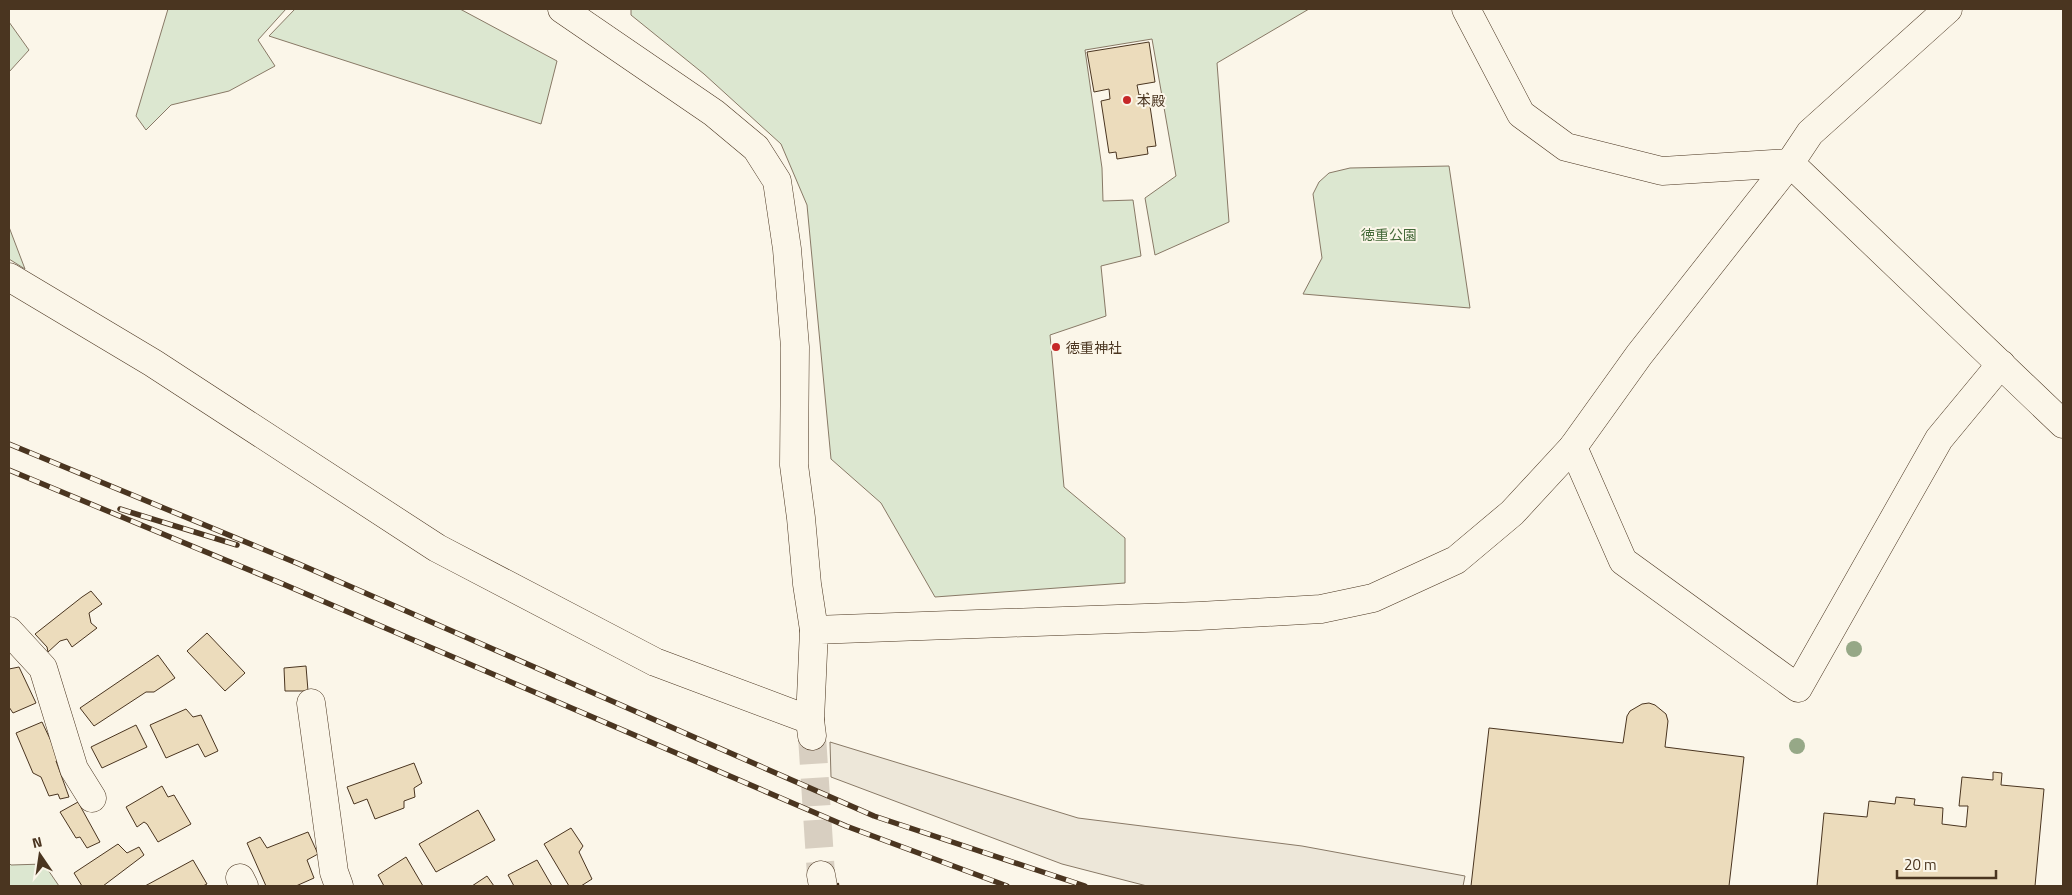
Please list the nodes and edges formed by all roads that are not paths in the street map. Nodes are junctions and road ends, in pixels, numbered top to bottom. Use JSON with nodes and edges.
{"nodes":[{"id":1,"x":562,"y":9,"type":"edge"},
{"id":2,"x":1466,"y":9,"type":"edge"},
{"id":3,"x":1948,"y":9,"type":"edge"},
{"id":4,"x":1790,"y":163,"type":"junction"},
{"id":5,"x":9,"y":277,"type":"edge"},
{"id":6,"x":2001,"y":364,"type":"junction"},
{"id":7,"x":2063,"y":424,"type":"edge"},
{"id":8,"x":1573,"y":447,"type":"junction"},
{"id":9,"x":814,"y":630,"type":"junction"},
{"id":10,"x":9,"y":631,"type":"edge"},
{"id":11,"x":311,"y":703,"type":"dead end"},
{"id":12,"x":92,"y":798,"type":"dead end"},
{"id":13,"x":339,"y":886,"type":"edge"}],
"edges":[{"from":1,"to":9,"type":"street"},
{"from":2,"to":4,"type":"street"},
{"from":3,"to":4,"type":"street"},
{"from":4,"to":6,"type":"street"},
{"from":4,"to":8,"type":"street"},
{"from":5,"to":9,"type":"street"},
{"from":6,"to":7,"type":"street"},
{"from":6,"to":8,"type":"street"},
{"from":8,"to":9,"type":"street"},
{"from":10,"to":12,"type":"street"},
{"from":11,"to":13,"type":"street"}]}
